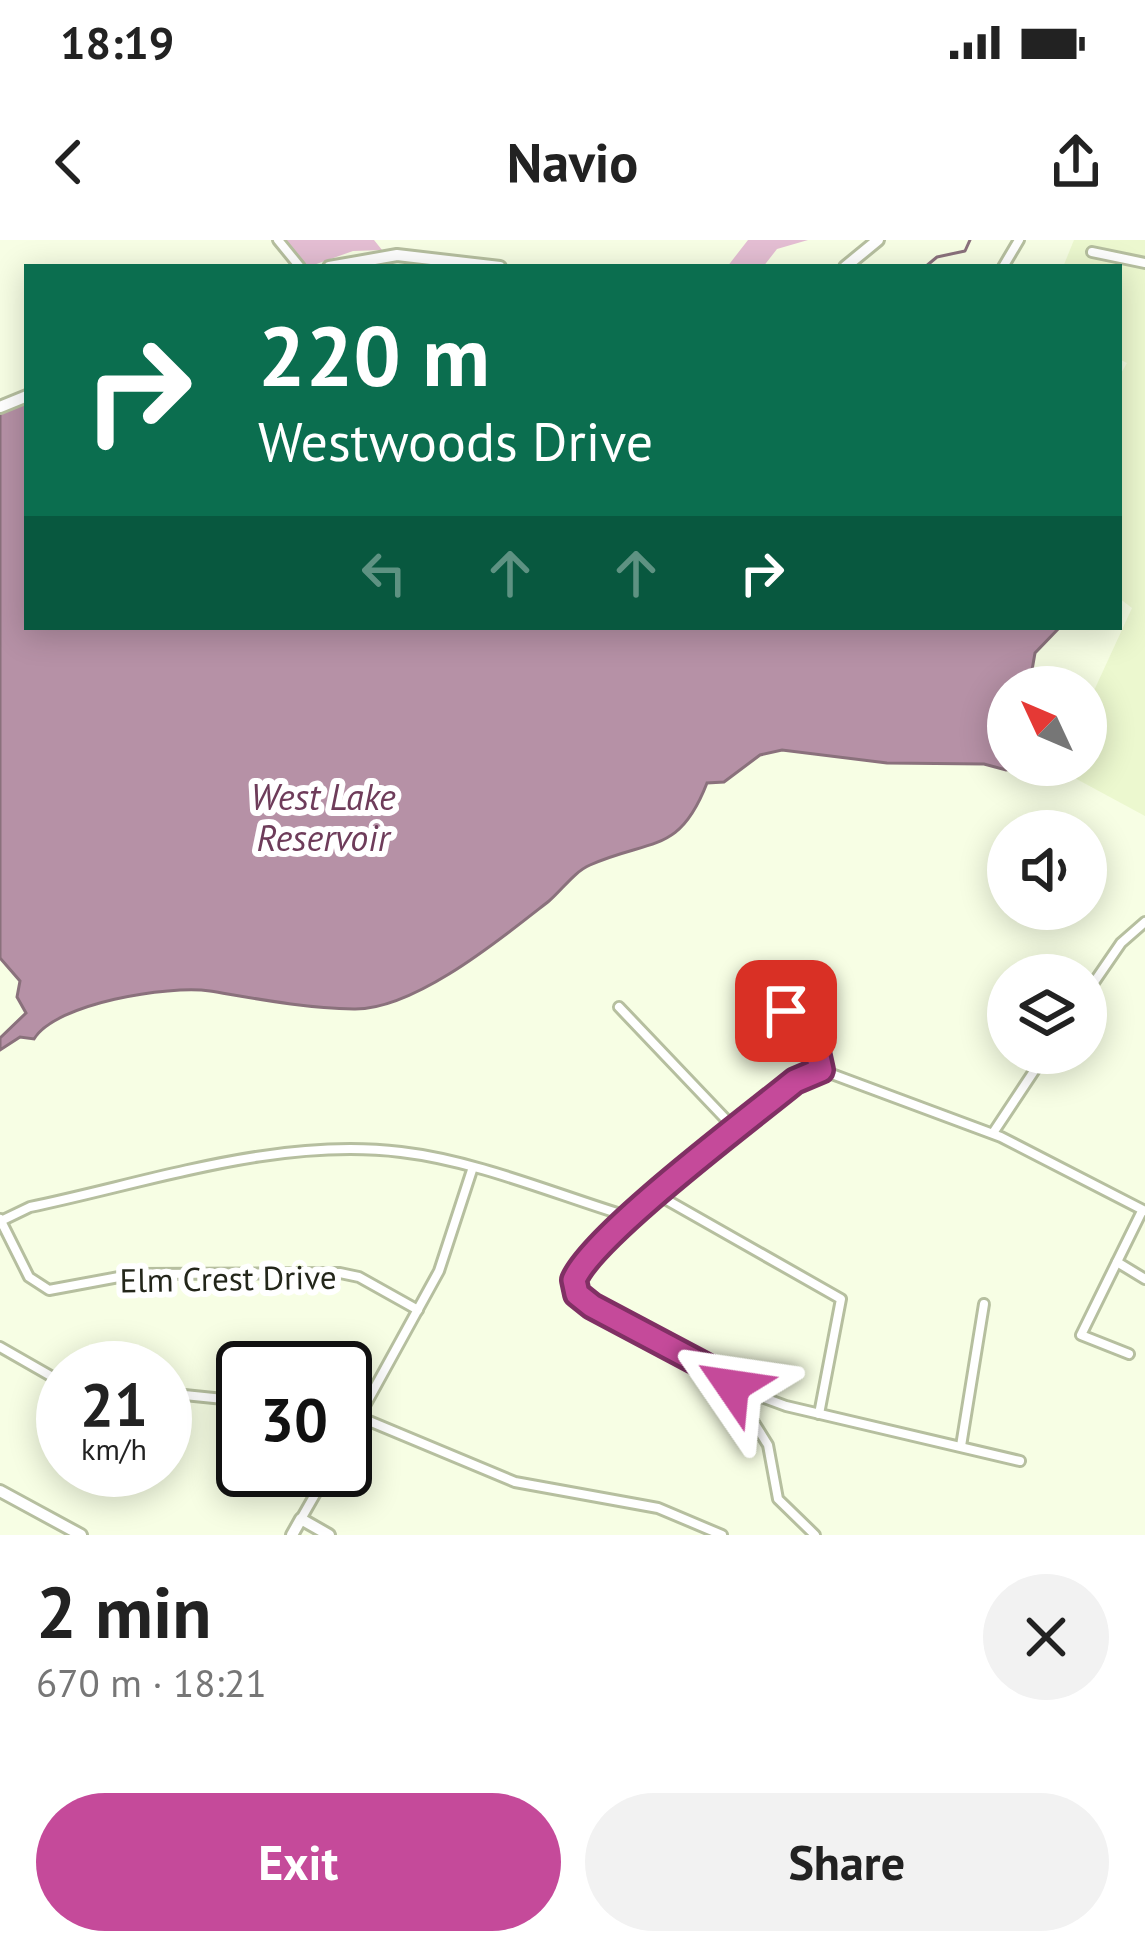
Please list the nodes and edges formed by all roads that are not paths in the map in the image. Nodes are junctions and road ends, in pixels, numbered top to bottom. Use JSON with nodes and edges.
{"nodes":[{"id":1,"x":278,"y":240,"type":"edge"},
{"id":2,"x":878,"y":240,"type":"edge"},
{"id":3,"x":1092,"y":252,"type":"dead end"},
{"id":4,"x":1145,"y":263,"type":"edge"},
{"id":5,"x":298,"y":264,"type":"edge"},
{"id":6,"x":346,"y":264,"type":"edge"},
{"id":7,"x":474,"y":264,"type":"edge"},
{"id":8,"x":849,"y":264,"type":"edge"},
{"id":9,"x":1145,"y":922,"type":"edge"},
{"id":10,"x":1107,"y":964,"type":"edge"},
{"id":11,"x":775,"y":999,"type":"dead end"},
{"id":12,"x":619,"y":1007,"type":"dead end"},
{"id":13,"x":821,"y":1070,"type":"junction"},
{"id":14,"x":1032,"y":1074,"type":"edge"},
{"id":15,"x":736,"y":1130,"type":"junction"},
{"id":16,"x":993,"y":1133,"type":"junction"},
{"id":17,"x":472,"y":1170,"type":"junction"},
{"id":18,"x":658,"y":1195,"type":"junction"},
{"id":19,"x":1143,"y":1211,"type":"edge"},
{"id":20,"x":632,"y":1217,"type":"junction"},
{"id":21,"x":1,"y":1220,"type":"edge"},
{"id":22,"x":1117,"y":1262,"type":"junction"},
{"id":23,"x":1145,"y":1280,"type":"edge"},
{"id":24,"x":983,"y":1304,"type":"dead end"},
{"id":25,"x":418,"y":1310,"type":"junction"},
{"id":26,"x":0,"y":1347,"type":"edge"},
{"id":27,"x":1129,"y":1354,"type":"dead end"},
{"id":28,"x":36,"y":1368,"type":"edge"},
{"id":29,"x":732,"y":1386,"type":"junction"},
{"id":30,"x":372,"y":1394,"type":"edge"},
{"id":31,"x":819,"y":1414,"type":"junction"},
{"id":32,"x":372,"y":1421,"type":"edge"},
{"id":33,"x":961,"y":1446,"type":"junction"},
{"id":34,"x":1020,"y":1461,"type":"dead end"},
{"id":35,"x":0,"y":1491,"type":"edge"},
{"id":36,"x":314,"y":1497,"type":"edge"},
{"id":37,"x":301,"y":1519,"type":"junction"},
{"id":38,"x":81,"y":1535,"type":"edge"},
{"id":39,"x":292,"y":1535,"type":"edge"},
{"id":40,"x":329,"y":1535,"type":"edge"},
{"id":41,"x":722,"y":1535,"type":"edge"},
{"id":42,"x":815,"y":1535,"type":"edge"}],
"edges":[{"from":1,"to":5,"type":"street"},
{"from":2,"to":8,"type":"main road"},
{"from":3,"to":4,"type":"street"},
{"from":6,"to":7,"type":"main road"},
{"from":9,"to":10,"type":"street"},
{"from":11,"to":13,"type":"street"},
{"from":12,"to":15,"type":"street"},
{"from":13,"to":15,"type":"street"},
{"from":13,"to":16,"type":"street"},
{"from":14,"to":16,"type":"street"},
{"from":15,"to":18,"type":"street"},
{"from":16,"to":19,"type":"street"},
{"from":17,"to":20,"type":"street"},
{"from":17,"to":21,"type":"street"},
{"from":17,"to":25,"type":"street"},
{"from":18,"to":20,"type":"street"},
{"from":18,"to":31,"type":"street"},
{"from":19,"to":22,"type":"street"},
{"from":20,"to":29,"type":"street"},
{"from":21,"to":25,"type":"street","name":"Elm Crest Drive"},
{"from":22,"to":23,"type":"street"},
{"from":22,"to":27,"type":"street"},
{"from":24,"to":33,"type":"street"},
{"from":25,"to":30,"type":"street"},
{"from":26,"to":28,"type":"street"},
{"from":29,"to":31,"type":"street"},
{"from":29,"to":42,"type":"street"},
{"from":31,"to":33,"type":"street"},
{"from":32,"to":41,"type":"street"},
{"from":33,"to":34,"type":"street"},
{"from":35,"to":38,"type":"main road"},
{"from":36,"to":37,"type":"street"},
{"from":37,"to":39,"type":"main road"},
{"from":37,"to":40,"type":"main road"}]}
